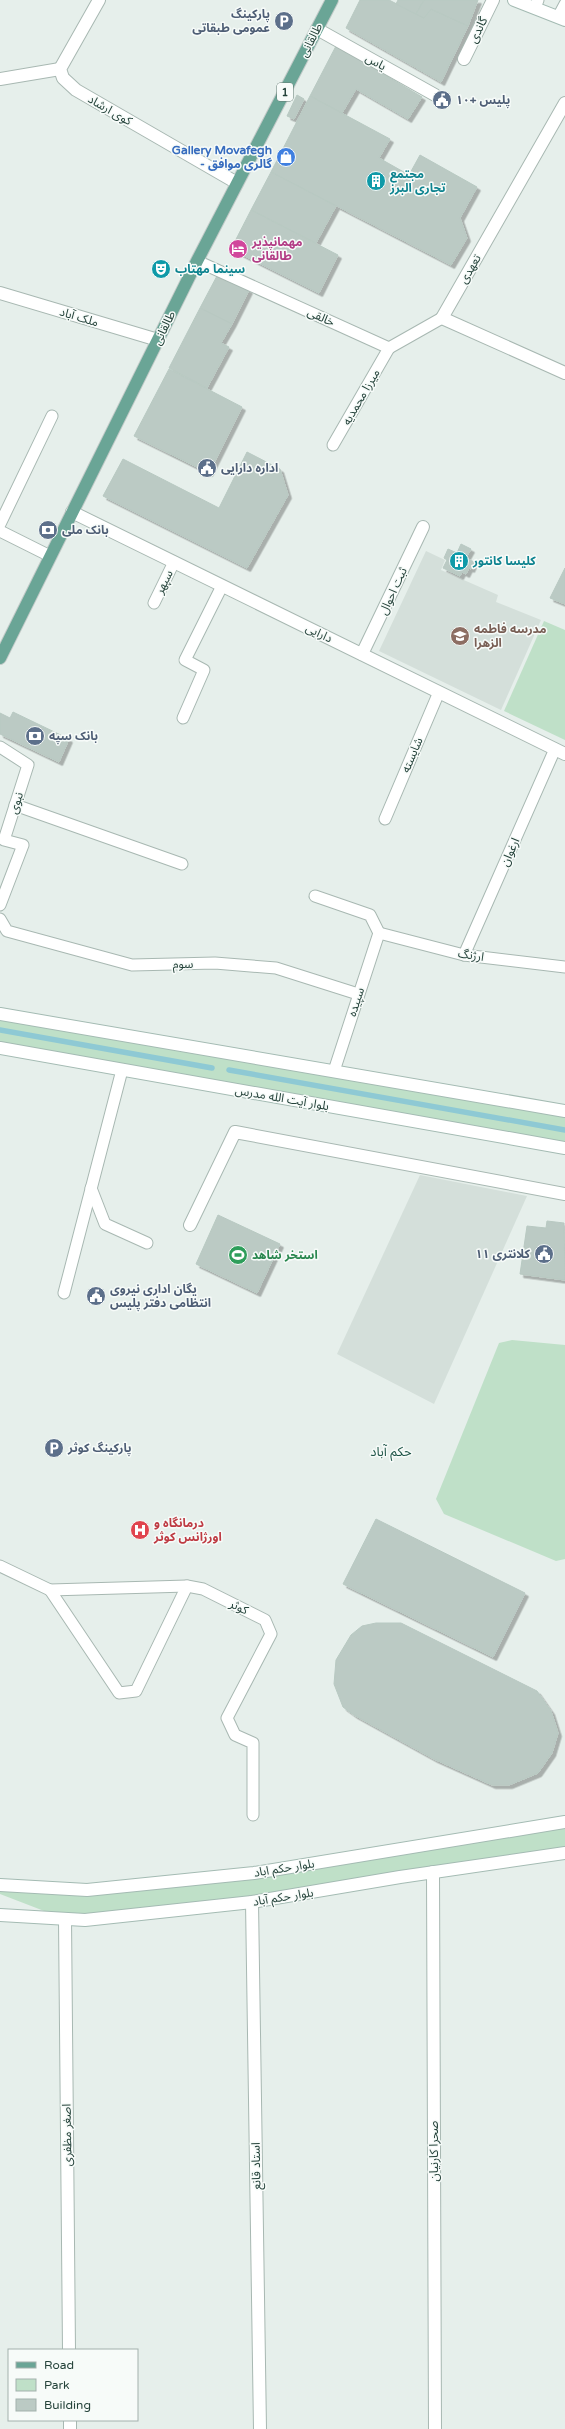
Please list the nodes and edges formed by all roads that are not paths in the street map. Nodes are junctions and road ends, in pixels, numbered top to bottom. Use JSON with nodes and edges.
{"nodes":[{"id":1,"x":100,"y":0,"type":"edge"},
{"id":2,"x":332,"y":0,"type":"edge"},
{"id":3,"x":493,"y":0,"type":"edge"},
{"id":4,"x":514,"y":0,"type":"edge"},
{"id":5,"x":536,"y":4,"type":"edge"},
{"id":6,"x":565,"y":4,"type":"edge"},
{"id":7,"x":562,"y":19,"type":"edge"},
{"id":8,"x":317,"y":29,"type":"junction"},
{"id":9,"x":464,"y":60,"type":"dead end"},
{"id":10,"x":60,"y":69,"type":"junction"},
{"id":11,"x":0,"y":79,"type":"edge"},
{"id":12,"x":435,"y":95,"type":"dead end"},
{"id":13,"x":565,"y":103,"type":"edge"},
{"id":14,"x":237,"y":183,"type":"junction"},
{"id":15,"x":197,"y":261,"type":"junction"},
{"id":16,"x":0,"y":293,"type":"edge"},
{"id":17,"x":442,"y":318,"type":"junction"},
{"id":18,"x":158,"y":340,"type":"junction"},
{"id":19,"x":389,"y":348,"type":"junction"},
{"id":20,"x":565,"y":373,"type":"edge"},
{"id":21,"x":52,"y":416,"type":"dead end"},
{"id":22,"x":333,"y":445,"type":"dead end"},
{"id":23,"x":72,"y":512,"type":"junction"},
{"id":24,"x":0,"y":524,"type":"edge"},
{"id":25,"x":423,"y":527,"type":"dead end"},
{"id":26,"x":0,"y":531,"type":"edge"},
{"id":27,"x":50,"y":556,"type":"junction"},
{"id":28,"x":174,"y":562,"type":"junction"},
{"id":29,"x":222,"y":586,"type":"junction"},
{"id":30,"x":154,"y":603,"type":"dead end"},
{"id":31,"x":1,"y":654,"type":"edge"},
{"id":32,"x":362,"y":654,"type":"junction"},
{"id":33,"x":439,"y":692,"type":"junction"},
{"id":34,"x":183,"y":718,"type":"dead end"},
{"id":35,"x":0,"y":747,"type":"edge"},
{"id":36,"x":560,"y":751,"type":"edge"},
{"id":37,"x":15,"y":804,"type":"junction"},
{"id":38,"x":385,"y":819,"type":"dead end"},
{"id":39,"x":182,"y":864,"type":"dead end"},
{"id":40,"x":315,"y":896,"type":"dead end"},
{"id":41,"x":0,"y":905,"type":"edge"},
{"id":42,"x":0,"y":919,"type":"edge"},
{"id":43,"x":378,"y":933,"type":"junction"},
{"id":44,"x":464,"y":955,"type":"junction"},
{"id":45,"x":565,"y":967,"type":"edge"},
{"id":46,"x":358,"y":994,"type":"junction"},
{"id":47,"x":0,"y":1014,"type":"edge"},
{"id":48,"x":0,"y":1048,"type":"edge"},
{"id":49,"x":122,"y":1070,"type":"junction"},
{"id":50,"x":334,"y":1071,"type":"junction"},
{"id":51,"x":565,"y":1111,"type":"edge"},
{"id":52,"x":565,"y":1148,"type":"edge"},
{"id":53,"x":91,"y":1188,"type":"junction"},
{"id":54,"x":565,"y":1194,"type":"edge"},
{"id":55,"x":190,"y":1225,"type":"dead end"},
{"id":56,"x":147,"y":1243,"type":"dead end"},
{"id":57,"x":64,"y":1293,"type":"dead end"},
{"id":58,"x":0,"y":1566,"type":"edge"},
{"id":59,"x":187,"y":1586,"type":"junction"},
{"id":60,"x":50,"y":1590,"type":"junction"},
{"id":61,"x":253,"y":1815,"type":"dead end"},
{"id":62,"x":565,"y":1822,"type":"edge"},
{"id":63,"x":565,"y":1853,"type":"edge"},
{"id":64,"x":433,"y":1872,"type":"junction"},
{"id":65,"x":0,"y":1885,"type":"edge"},
{"id":66,"x":252,"y":1902,"type":"junction"},
{"id":67,"x":0,"y":1915,"type":"edge"},
{"id":68,"x":65,"y":1919,"type":"junction"},
{"id":69,"x":69,"y":2349,"type":"edge"},
{"id":70,"x":260,"y":2429,"type":"edge"},
{"id":71,"x":435,"y":2429,"type":"edge"}],
"edges":[{"from":1,"to":10,"type":"street"},
{"from":2,"to":8,"type":"main road","name":"طالقانی","number":"1"},
{"from":3,"to":9,"type":"street","name":"گاندی"},
{"from":4,"to":5,"type":"street"},
{"from":5,"to":7,"type":"street"},
{"from":6,"to":7,"type":"lane"},
{"from":8,"to":12,"type":"street","name":"یاس"},
{"from":8,"to":14,"type":"main road","name":"طالقانی","number":"1"},
{"from":10,"to":11,"type":"street"},
{"from":10,"to":14,"type":"street","name":"کوی ارشاد"},
{"from":13,"to":17,"type":"street","name":"تعهدی"},
{"from":14,"to":15,"type":"main road","name":"طالقانی"},
{"from":15,"to":18,"type":"main road","name":"طالقانی"},
{"from":15,"to":19,"type":"lane","name":"خالقی"},
{"from":16,"to":18,"type":"street","name":"ملک آباد"},
{"from":17,"to":19,"type":"lane"},
{"from":17,"to":20,"type":"street"},
{"from":18,"to":23,"type":"main road","name":"طالقانی"},
{"from":19,"to":22,"type":"lane","name":"میرزا محمدیه"},
{"from":21,"to":24,"type":"lane"},
{"from":23,"to":27,"type":"main road","name":"طالقانی"},
{"from":23,"to":28,"type":"street","name":"دارایی"},
{"from":25,"to":32,"type":"street","name":"ثبت احوال"},
{"from":26,"to":27,"type":"lane"},
{"from":27,"to":31,"type":"main road","name":"طالقانی"},
{"from":28,"to":29,"type":"street","name":"دارایی"},
{"from":28,"to":30,"type":"lane","name":"سپهر"},
{"from":29,"to":32,"type":"street","name":"دارایی"},
{"from":29,"to":34,"type":"lane"},
{"from":32,"to":33,"type":"street","name":"دارایی"},
{"from":33,"to":36,"type":"street","name":"دارایی"},
{"from":33,"to":38,"type":"lane","name":"شایسته"},
{"from":35,"to":37,"type":"lane","name":"نبوی"},
{"from":36,"to":44,"type":"lane","name":"ارغوان"},
{"from":37,"to":39,"type":"lane"},
{"from":37,"to":41,"type":"lane","name":"نبوی"},
{"from":40,"to":43,"type":"lane"},
{"from":42,"to":46,"type":"lane","name":"سوم"},
{"from":43,"to":44,"type":"lane","name":"ارژنگ"},
{"from":43,"to":46,"type":"lane","name":"سپیده"},
{"from":44,"to":45,"type":"lane","name":"ارژنگ"},
{"from":46,"to":50,"type":"lane","name":"سپیده"},
{"from":47,"to":50,"type":"street"},
{"from":48,"to":49,"type":"street","name":"بلوار آیت الله مدرس"},
{"from":49,"to":52,"type":"street","name":"بلوار آیت الله مدرس"},
{"from":49,"to":53,"type":"lane"},
{"from":50,"to":51,"type":"street"},
{"from":53,"to":56,"type":"lane"},
{"from":53,"to":57,"type":"lane"},
{"from":54,"to":55,"type":"street"},
{"from":58,"to":60,"type":"lane","name":"کوثر"},
{"from":59,"to":60,"type":"lane","name":"کوثر"},
{"from":59,"to":60,"type":"lane"},
{"from":59,"to":61,"type":"lane","name":"کوثر"},
{"from":62,"to":65,"type":"street","name":"بلوار حکم اباد"},
{"from":63,"to":64,"type":"street","name":"بلوار حکم آباد"},
{"from":64,"to":66,"type":"street","name":"بلوار حکم آباد"},
{"from":64,"to":71,"type":"street","name":"صحرا کارنیان"},
{"from":66,"to":68,"type":"street","name":"بلوار حکم آباد"},
{"from":66,"to":70,"type":"street","name":"استاد قانع"},
{"from":67,"to":68,"type":"street","name":"بلوار حکم آباد"},
{"from":68,"to":69,"type":"street","name":"اصغر مظفری"}]}
